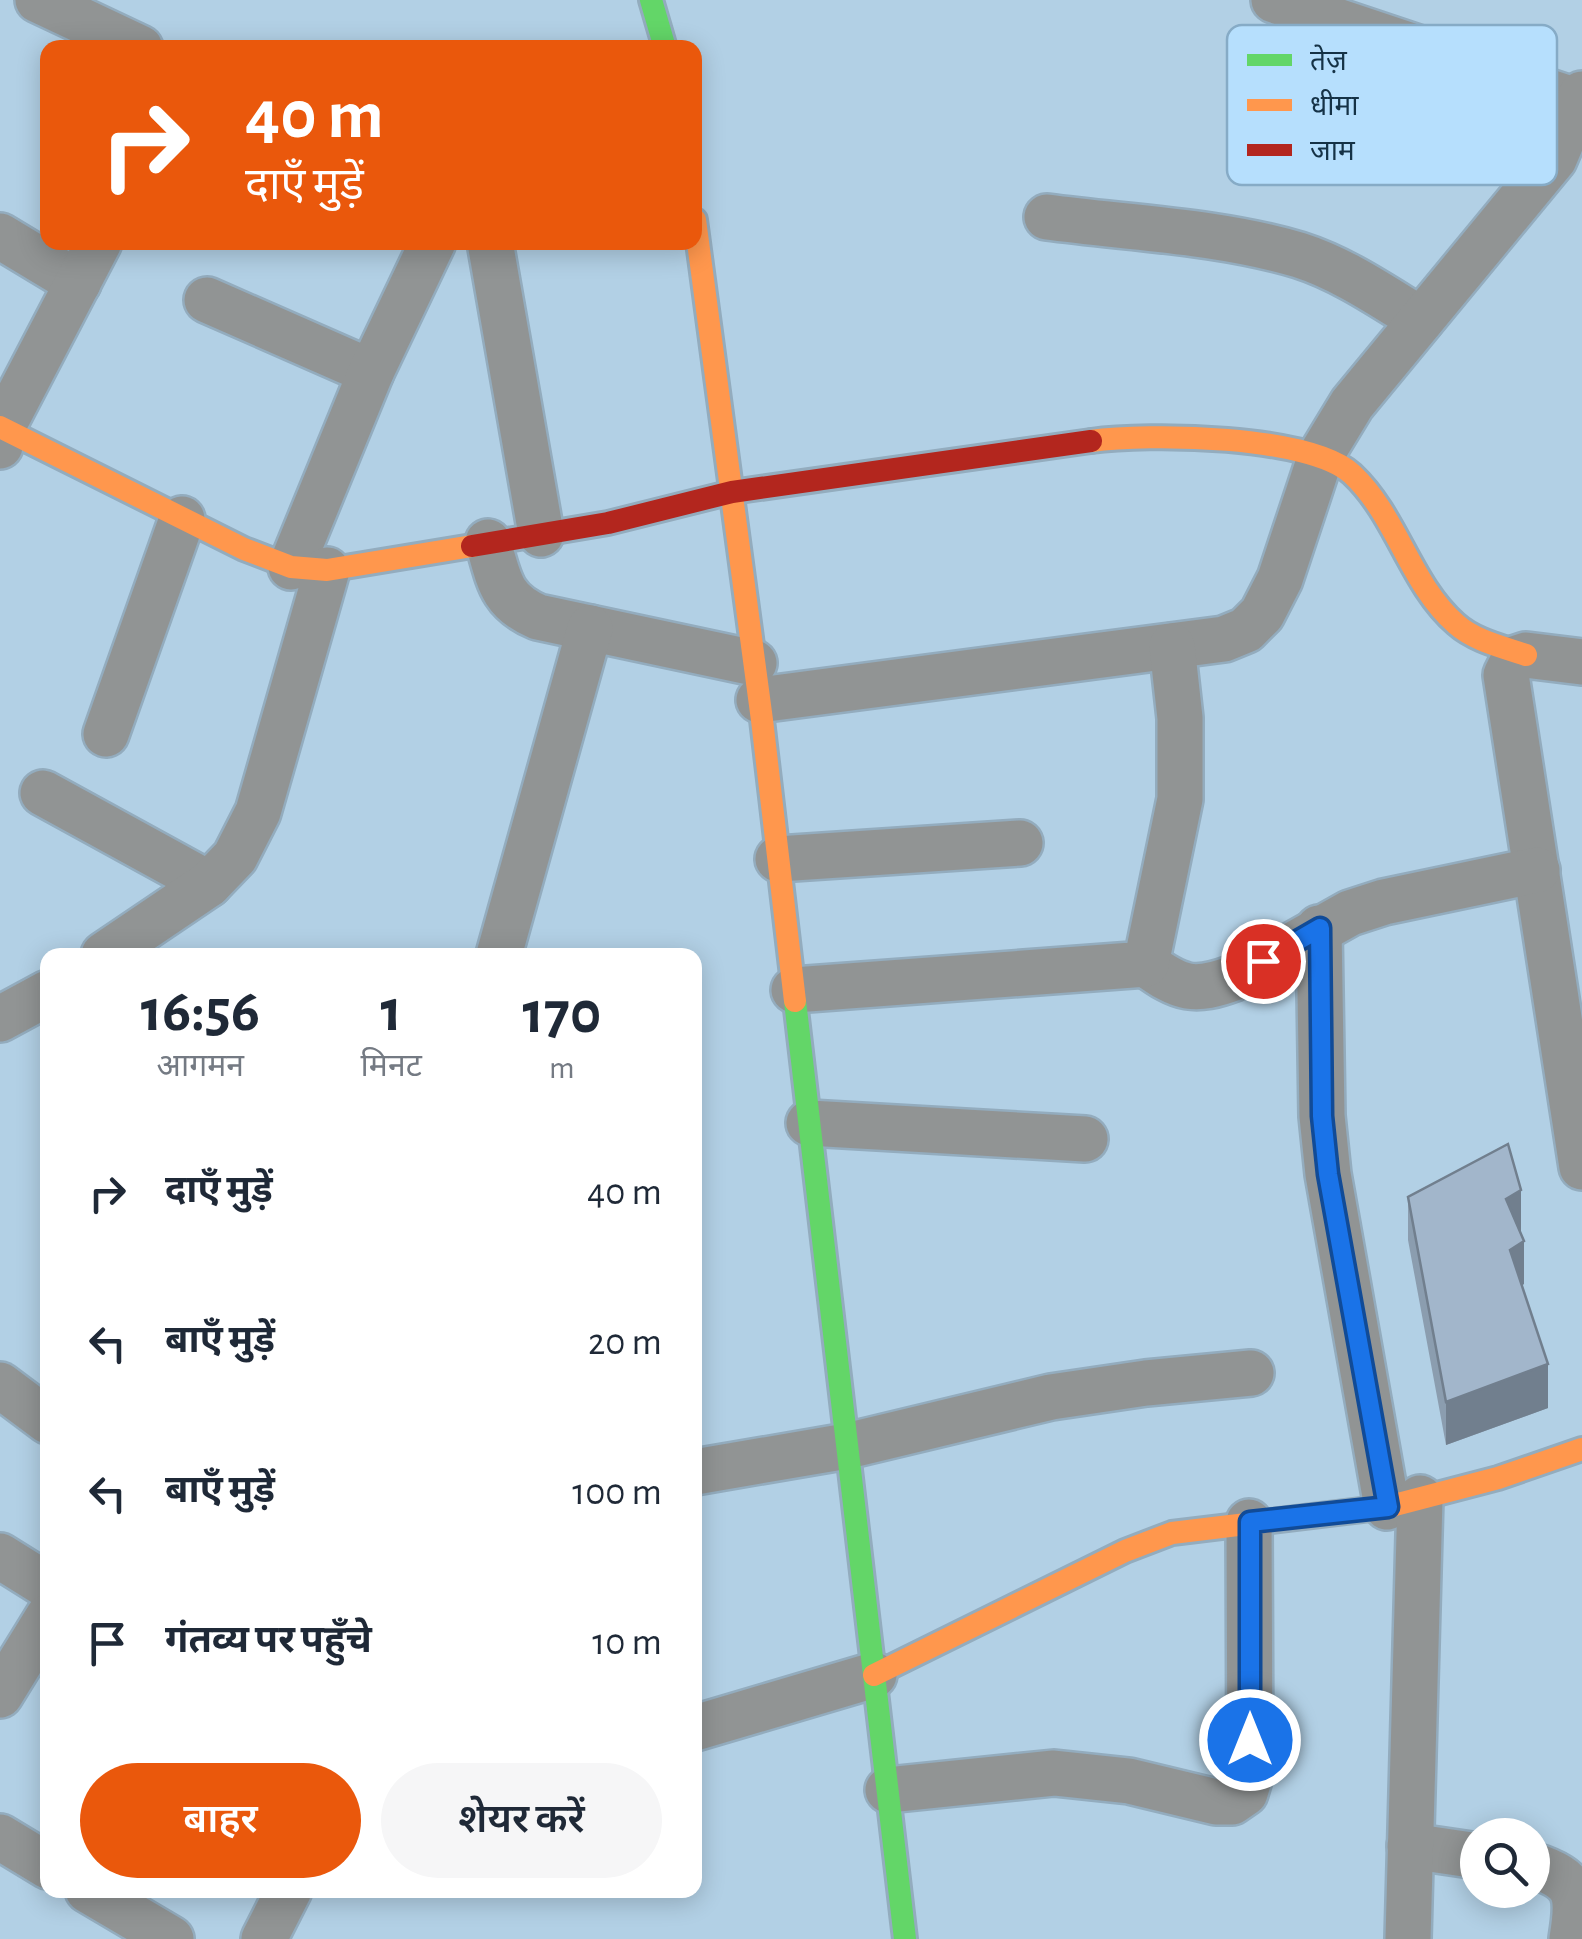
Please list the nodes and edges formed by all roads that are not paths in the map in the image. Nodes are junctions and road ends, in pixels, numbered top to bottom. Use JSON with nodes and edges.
{"nodes":[{"id":1,"x":38,"y":0,"type":"edge"},
{"id":2,"x":651,"y":0,"type":"edge"},
{"id":3,"x":1274,"y":0,"type":"edge"},
{"id":4,"x":1352,"y":25,"type":"edge"},
{"id":5,"x":123,"y":40,"type":"edge"},
{"id":6,"x":662,"y":40,"type":"edge"},
{"id":7,"x":1557,"y":90,"type":"edge"},
{"id":8,"x":1581,"y":98,"type":"edge"},
{"id":9,"x":1557,"y":152,"type":"edge"},
{"id":10,"x":1533,"y":185,"type":"edge"},
{"id":11,"x":1047,"y":216,"type":"dead end"},
{"id":12,"x":0,"y":236,"type":"edge"},
{"id":13,"x":94,"y":250,"type":"edge"},
{"id":14,"x":429,"y":250,"type":"edge"},
{"id":15,"x":491,"y":250,"type":"edge"},
{"id":16,"x":699,"y":250,"type":"edge"},
{"id":17,"x":78,"y":283,"type":"junction"},
{"id":18,"x":207,"y":300,"type":"dead end"},
{"id":19,"x":1421,"y":320,"type":"junction"},
{"id":20,"x":371,"y":372,"type":"junction"},
{"id":21,"x":1,"y":434,"type":"edge"},
{"id":22,"x":1321,"y":455,"type":"junction"},
{"id":23,"x":732,"y":492,"type":"junction"},
{"id":24,"x":182,"y":518,"type":"junction"},
{"id":25,"x":541,"y":534,"type":"junction"},
{"id":26,"x":488,"y":542,"type":"junction"},
{"id":27,"x":309,"y":568,"type":"junction"},
{"id":28,"x":590,"y":628,"type":"junction"},
{"id":29,"x":1172,"y":646,"type":"junction"},
{"id":30,"x":1526,"y":656,"type":"junction"},
{"id":31,"x":1582,"y":662,"type":"edge"},
{"id":32,"x":757,"y":682,"type":"junction"},
{"id":33,"x":106,"y":734,"type":"dead end"},
{"id":34,"x":43,"y":793,"type":"dead end"},
{"id":35,"x":1020,"y":844,"type":"dead end"},
{"id":36,"x":778,"y":859,"type":"junction"},
{"id":37,"x":1538,"y":870,"type":"junction"},
{"id":38,"x":209,"y":884,"type":"junction"},
{"id":39,"x":1320,"y":928,"type":"junction"},
{"id":40,"x":114,"y":948,"type":"edge"},
{"id":41,"x":501,"y":948,"type":"edge"},
{"id":42,"x":1146,"y":964,"type":"junction"},
{"id":43,"x":794,"y":990,"type":"junction"},
{"id":44,"x":40,"y":997,"type":"edge"},
{"id":45,"x":0,"y":1019,"type":"edge"},
{"id":46,"x":809,"y":1123,"type":"junction"},
{"id":47,"x":1085,"y":1139,"type":"dead end"},
{"id":48,"x":1582,"y":1167,"type":"edge"},
{"id":49,"x":1251,"y":1373,"type":"dead end"},
{"id":50,"x":0,"y":1386,"type":"edge"},
{"id":51,"x":40,"y":1416,"type":"edge"},
{"id":52,"x":847,"y":1446,"type":"junction"},
{"id":53,"x":1582,"y":1449,"type":"edge"},
{"id":54,"x":702,"y":1471,"type":"edge"},
{"id":55,"x":1404,"y":1503,"type":"junction"},
{"id":56,"x":1250,"y":1522,"type":"junction"},
{"id":57,"x":0,"y":1556,"type":"edge"},
{"id":58,"x":40,"y":1581,"type":"edge"},
{"id":59,"x":40,"y":1630,"type":"edge"},
{"id":60,"x":874,"y":1675,"type":"junction"},
{"id":61,"x":0,"y":1694,"type":"edge"},
{"id":62,"x":702,"y":1726,"type":"edge"},
{"id":63,"x":888,"y":1790,"type":"junction"},
{"id":64,"x":0,"y":1837,"type":"edge"},
{"id":65,"x":1410,"y":1846,"type":"junction"},
{"id":66,"x":1460,"y":1853,"type":"edge"},
{"id":67,"x":40,"y":1861,"type":"edge"},
{"id":68,"x":1550,"y":1872,"type":"edge"},
{"id":69,"x":285,"y":1898,"type":"edge"},
{"id":70,"x":96,"y":1911,"type":"edge"},
{"id":71,"x":171,"y":1939,"type":"edge"},
{"id":72,"x":264,"y":1939,"type":"edge"},
{"id":73,"x":905,"y":1939,"type":"edge"},
{"id":74,"x":1408,"y":1939,"type":"edge"},
{"id":75,"x":1572,"y":1939,"type":"edge"}],
"edges":[{"from":1,"to":5,"type":"street"},
{"from":2,"to":6,"type":"street"},
{"from":3,"to":4,"type":"street"},
{"from":7,"to":8,"type":"street"},
{"from":8,"to":9,"type":"street"},
{"from":10,"to":19,"type":"street"},
{"from":11,"to":19,"type":"street"},
{"from":12,"to":17,"type":"street"},
{"from":13,"to":17,"type":"street"},
{"from":14,"to":20,"type":"street"},
{"from":15,"to":25,"type":"street"},
{"from":16,"to":23,"type":"street"},
{"from":17,"to":21,"type":"street"},
{"from":18,"to":20,"type":"street"},
{"from":19,"to":22,"type":"street"},
{"from":20,"to":27,"type":"street"},
{"from":21,"to":24,"type":"street"},
{"from":22,"to":23,"type":"street"},
{"from":22,"to":29,"type":"street"},
{"from":22,"to":30,"type":"street"},
{"from":23,"to":25,"type":"street"},
{"from":23,"to":32,"type":"street"},
{"from":24,"to":27,"type":"street"},
{"from":24,"to":33,"type":"street"},
{"from":25,"to":26,"type":"street"},
{"from":26,"to":27,"type":"street"},
{"from":26,"to":28,"type":"street"},
{"from":27,"to":38,"type":"street"},
{"from":28,"to":32,"type":"street"},
{"from":28,"to":41,"type":"street"},
{"from":29,"to":32,"type":"street"},
{"from":29,"to":42,"type":"street"},
{"from":30,"to":31,"type":"street"},
{"from":30,"to":37,"type":"street"},
{"from":32,"to":36,"type":"street"},
{"from":34,"to":38,"type":"street"},
{"from":35,"to":36,"type":"street"},
{"from":36,"to":43,"type":"street"},
{"from":37,"to":39,"type":"street"},
{"from":37,"to":48,"type":"street"},
{"from":38,"to":40,"type":"street"},
{"from":39,"to":42,"type":"street"},
{"from":39,"to":55,"type":"street"},
{"from":42,"to":43,"type":"street"},
{"from":43,"to":46,"type":"street"},
{"from":44,"to":45,"type":"street"},
{"from":46,"to":47,"type":"street"},
{"from":46,"to":52,"type":"street"},
{"from":49,"to":52,"type":"street"},
{"from":50,"to":51,"type":"street"},
{"from":52,"to":54,"type":"street"},
{"from":52,"to":60,"type":"street"},
{"from":53,"to":55,"type":"street"},
{"from":55,"to":56,"type":"street"},
{"from":55,"to":65,"type":"street"},
{"from":56,"to":60,"type":"street"},
{"from":56,"to":63,"type":"street"},
{"from":57,"to":58,"type":"street"},
{"from":59,"to":61,"type":"street"},
{"from":60,"to":62,"type":"street"},
{"from":60,"to":63,"type":"street"},
{"from":63,"to":73,"type":"street"},
{"from":64,"to":67,"type":"street"},
{"from":65,"to":66,"type":"street"},
{"from":65,"to":74,"type":"street"},
{"from":68,"to":75,"type":"street"},
{"from":69,"to":72,"type":"street"},
{"from":70,"to":71,"type":"street"}]}
